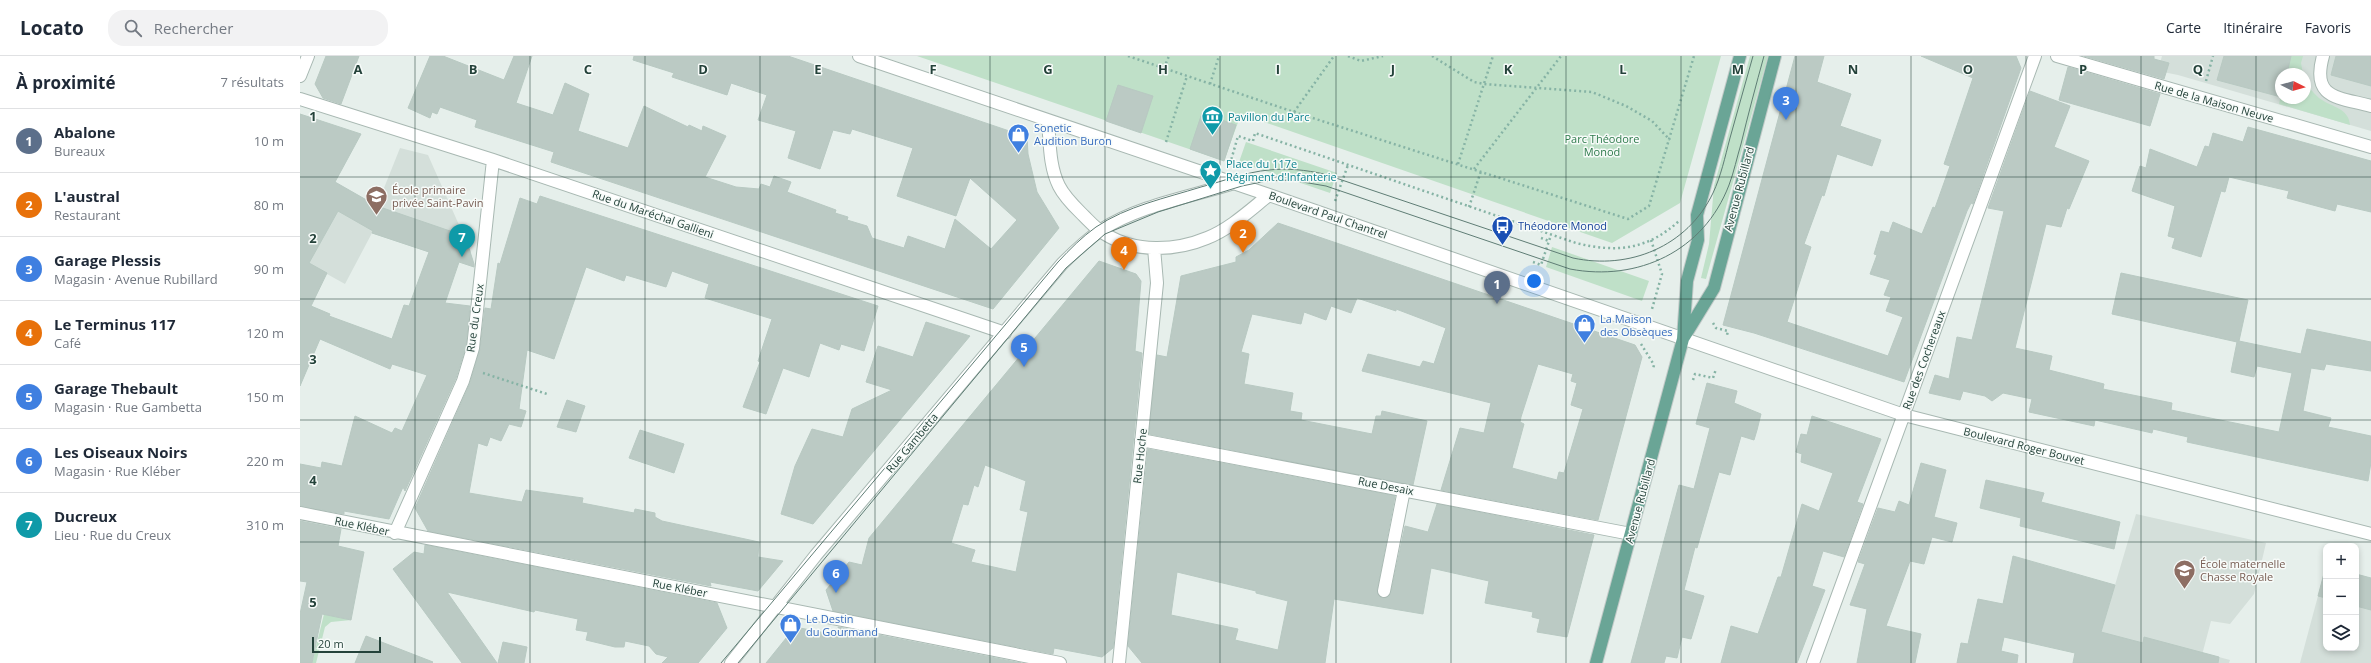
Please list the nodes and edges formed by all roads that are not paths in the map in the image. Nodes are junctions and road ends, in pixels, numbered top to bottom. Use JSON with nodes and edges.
{"nodes":[{"id":1,"x":308,"y":56,"type":"edge"},
{"id":2,"x":859,"y":56,"type":"edge"},
{"id":3,"x":1740,"y":56,"type":"edge"},
{"id":4,"x":1775,"y":56,"type":"edge"},
{"id":5,"x":2035,"y":56,"type":"edge"},
{"id":6,"x":2057,"y":56,"type":"edge"},
{"id":7,"x":879,"y":59,"type":"edge"},
{"id":8,"x":2321,"y":62,"type":"edge"},
{"id":9,"x":300,"y":76,"type":"edge"},
{"id":10,"x":300,"y":99,"type":"edge"},
{"id":11,"x":2371,"y":106,"type":"edge"},
{"id":12,"x":1048,"y":120,"type":"junction"},
{"id":13,"x":2371,"y":147,"type":"edge"},
{"id":14,"x":493,"y":160,"type":"junction"},
{"id":15,"x":1229,"y":182,"type":"junction"},
{"id":16,"x":1269,"y":195,"type":"junction"},
{"id":17,"x":1101,"y":231,"type":"junction"},
{"id":18,"x":1154,"y":248,"type":"junction"},
{"id":19,"x":1005,"y":333,"type":"junction"},
{"id":20,"x":1683,"y":339,"type":"junction"},
{"id":21,"x":1904,"y":415,"type":"junction"},
{"id":22,"x":1141,"y":440,"type":"junction"},
{"id":23,"x":1404,"y":490,"type":"junction"},
{"id":24,"x":300,"y":513,"type":"edge"},
{"id":25,"x":395,"y":533,"type":"junction"},
{"id":26,"x":1631,"y":534,"type":"junction"},
{"id":27,"x":2371,"y":534,"type":"edge"},
{"id":28,"x":1384,"y":591,"type":"dead end"},
{"id":29,"x":777,"y":607,"type":"junction"},
{"id":30,"x":730,"y":663,"type":"edge"},
{"id":31,"x":1060,"y":663,"type":"edge"},
{"id":32,"x":1119,"y":663,"type":"edge"},
{"id":33,"x":1596,"y":663,"type":"edge"},
{"id":34,"x":1813,"y":663,"type":"edge"}],
"edges":[{"from":1,"to":9,"type":"street"},
{"from":2,"to":7,"type":"street","name":"Boulevard Paul Chantrel"},
{"from":3,"to":20,"type":"main road","name":"Avenue Rubillard"},
{"from":4,"to":20,"type":"main road","name":"Avenue Rubillard"},
{"from":5,"to":21,"type":"street","name":"Rue des Cochereaux"},
{"from":6,"to":13,"type":"street","name":"Rue de la Maison Neuve"},
{"from":7,"to":12,"type":"street","name":"Boulevard Paul Chantrel"},
{"from":8,"to":11,"type":"street"},
{"from":10,"to":14,"type":"street","name":"Rue du Maréchal Gallieni"},
{"from":12,"to":15,"type":"street","name":"Boulevard Paul Chantrel"},
{"from":12,"to":17,"type":"street"},
{"from":14,"to":19,"type":"street","name":"Rue du Maréchal Gallieni"},
{"from":14,"to":25,"type":"street","name":"Rue du Creux"},
{"from":15,"to":16,"type":"street","name":"Boulevard Paul Chantrel"},
{"from":15,"to":17,"type":"street","name":"Rue Gambetta"},
{"from":16,"to":18,"type":"street"},
{"from":16,"to":20,"type":"street","name":"Boulevard Paul Chantrel"},
{"from":17,"to":18,"type":"street"},
{"from":17,"to":19,"type":"street","name":"Rue Gambetta"},
{"from":18,"to":22,"type":"street","name":"Rue Hoche"},
{"from":19,"to":29,"type":"street","name":"Rue Gambetta"},
{"from":20,"to":21,"type":"street","name":"Boulevard Roger Bouvet"},
{"from":20,"to":26,"type":"main road","name":"Avenue Rubillard"},
{"from":21,"to":27,"type":"street","name":"Boulevard Roger Bouvet"},
{"from":21,"to":34,"type":"street","name":"Rue des Cochereaux"},
{"from":22,"to":23,"type":"street","name":"Rue Desaix"},
{"from":22,"to":32,"type":"street","name":"Rue Hoche"},
{"from":23,"to":26,"type":"street","name":"Rue Desaix"},
{"from":23,"to":28,"type":"street"},
{"from":24,"to":25,"type":"street","name":"Rue Kléber"},
{"from":25,"to":29,"type":"street","name":"Rue Kléber"},
{"from":26,"to":33,"type":"main road","name":"Avenue Rubillard"},
{"from":29,"to":30,"type":"street","name":"Rue Gambetta"},
{"from":29,"to":31,"type":"street","name":"Rue Kléber"}]}
